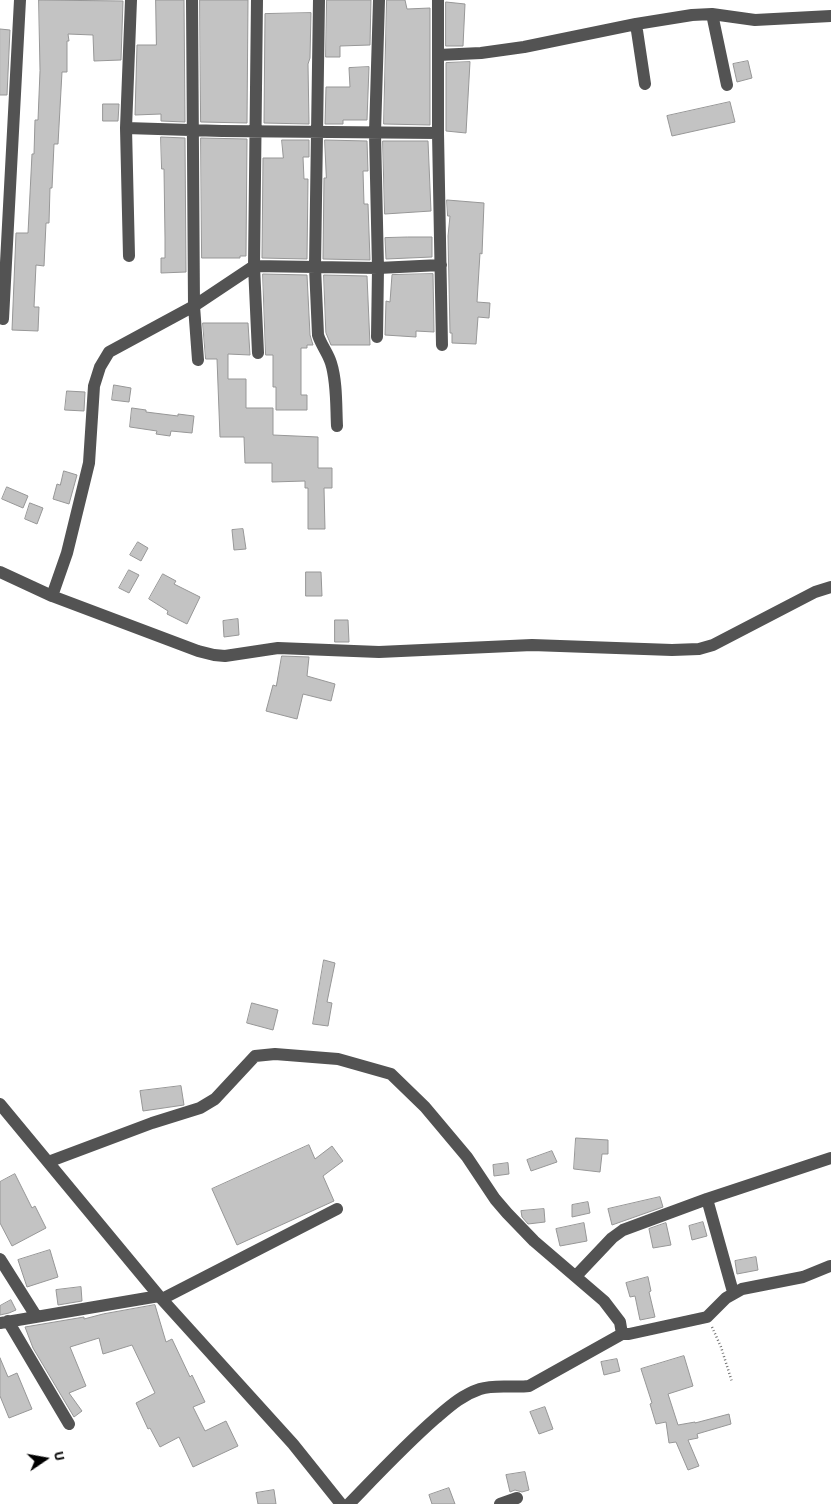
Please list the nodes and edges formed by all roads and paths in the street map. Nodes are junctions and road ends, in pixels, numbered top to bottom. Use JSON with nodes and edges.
{"nodes":[{"id":1,"x":20,"y":0,"type":"edge"},
{"id":2,"x":131,"y":0,"type":"edge"},
{"id":3,"x":192,"y":0,"type":"edge"},
{"id":4,"x":257,"y":0,"type":"edge"},
{"id":5,"x":319,"y":0,"type":"edge"},
{"id":6,"x":379,"y":0,"type":"edge"},
{"id":7,"x":438,"y":0,"type":"edge"},
{"id":8,"x":712,"y":14,"type":"junction"},
{"id":9,"x":831,"y":16,"type":"edge"},
{"id":10,"x":636,"y":24,"type":"junction"},
{"id":11,"x":438,"y":55,"type":"junction"},
{"id":12,"x":645,"y":84,"type":"dead end"},
{"id":13,"x":728,"y":85,"type":"dead end"},
{"id":14,"x":126,"y":128,"type":"junction"},
{"id":15,"x":192,"y":129,"type":"junction"},
{"id":16,"x":255,"y":131,"type":"junction"},
{"id":17,"x":317,"y":131,"type":"junction"},
{"id":18,"x":376,"y":133,"type":"junction"},
{"id":19,"x":438,"y":133,"type":"junction"},
{"id":20,"x":4,"y":215,"type":"edge"},
{"id":21,"x":129,"y":256,"type":"dead end"},
{"id":22,"x":442,"y":265,"type":"junction"},
{"id":23,"x":254,"y":266,"type":"junction"},
{"id":24,"x":315,"y":267,"type":"junction"},
{"id":25,"x":378,"y":268,"type":"junction"},
{"id":26,"x":194,"y":306,"type":"junction"},
{"id":27,"x":3,"y":319,"type":"dead end"},
{"id":28,"x":377,"y":337,"type":"dead end"},
{"id":29,"x":442,"y":346,"type":"dead end"},
{"id":30,"x":258,"y":353,"type":"dead end"},
{"id":31,"x":198,"y":360,"type":"dead end"},
{"id":32,"x":337,"y":426,"type":"dead end"},
{"id":33,"x":0,"y":572,"type":"edge"},
{"id":34,"x":831,"y":587,"type":"edge"},
{"id":35,"x":52,"y":596,"type":"junction"},
{"id":36,"x":0,"y":1104,"type":"edge"},
{"id":37,"x":831,"y":1158,"type":"edge"},
{"id":38,"x":48,"y":1162,"type":"junction"},
{"id":39,"x":706,"y":1200,"type":"junction"},
{"id":40,"x":337,"y":1209,"type":"dead end"},
{"id":41,"x":0,"y":1259,"type":"edge"},
{"id":42,"x":830,"y":1266,"type":"edge"},
{"id":43,"x":576,"y":1276,"type":"junction"},
{"id":44,"x":733,"y":1292,"type":"junction"},
{"id":45,"x":161,"y":1297,"type":"junction"},
{"id":46,"x":36,"y":1316,"type":"junction"},
{"id":47,"x":707,"y":1317,"type":"junction"},
{"id":48,"x":4,"y":1322,"type":"edge"},
{"id":49,"x":622,"y":1334,"type":"junction"},
{"id":50,"x":732,"y":1382,"type":"dead end"},
{"id":51,"x":69,"y":1424,"type":"dead end"},
{"id":52,"x":517,"y":1498,"type":"dead end"},
{"id":53,"x":342,"y":1504,"type":"edge"},
{"id":54,"x":348,"y":1504,"type":"edge"},
{"id":55,"x":500,"y":1504,"type":"edge"}],
"edges":[{"from":1,"to":20,"type":"street"},
{"from":2,"to":14,"type":"street"},
{"from":3,"to":15,"type":"street"},
{"from":4,"to":16,"type":"street"},
{"from":5,"to":17,"type":"street"},
{"from":6,"to":18,"type":"street"},
{"from":7,"to":11,"type":"street"},
{"from":8,"to":9,"type":"street"},
{"from":8,"to":10,"type":"street"},
{"from":8,"to":13,"type":"street"},
{"from":10,"to":11,"type":"street"},
{"from":10,"to":12,"type":"street"},
{"from":11,"to":19,"type":"street"},
{"from":14,"to":15,"type":"street"},
{"from":14,"to":21,"type":"street"},
{"from":15,"to":16,"type":"street"},
{"from":15,"to":26,"type":"street"},
{"from":16,"to":17,"type":"street"},
{"from":16,"to":23,"type":"street"},
{"from":17,"to":18,"type":"street"},
{"from":17,"to":24,"type":"street"},
{"from":18,"to":19,"type":"street"},
{"from":18,"to":25,"type":"street"},
{"from":19,"to":22,"type":"street"},
{"from":20,"to":27,"type":"street"},
{"from":22,"to":25,"type":"street"},
{"from":22,"to":29,"type":"street"},
{"from":23,"to":24,"type":"street"},
{"from":23,"to":26,"type":"street"},
{"from":23,"to":30,"type":"street"},
{"from":24,"to":25,"type":"street"},
{"from":24,"to":32,"type":"street"},
{"from":25,"to":28,"type":"street"},
{"from":26,"to":31,"type":"street"},
{"from":26,"to":35,"type":"street"},
{"from":33,"to":35,"type":"street"},
{"from":34,"to":35,"type":"street"},
{"from":36,"to":38,"type":"street"},
{"from":37,"to":39,"type":"street"},
{"from":38,"to":43,"type":"street"},
{"from":38,"to":45,"type":"street"},
{"from":39,"to":43,"type":"street"},
{"from":39,"to":44,"type":"street"},
{"from":40,"to":45,"type":"street"},
{"from":41,"to":46,"type":"street"},
{"from":42,"to":44,"type":"street"},
{"from":43,"to":49,"type":"street"},
{"from":44,"to":47,"type":"street"},
{"from":45,"to":46,"type":"street"},
{"from":45,"to":53,"type":"street"},
{"from":46,"to":48,"type":"street"},
{"from":47,"to":49,"type":"street"},
{"from":47,"to":50,"type":"path"},
{"from":48,"to":51,"type":"street"},
{"from":49,"to":54,"type":"street"},
{"from":52,"to":55,"type":"street"}]}
